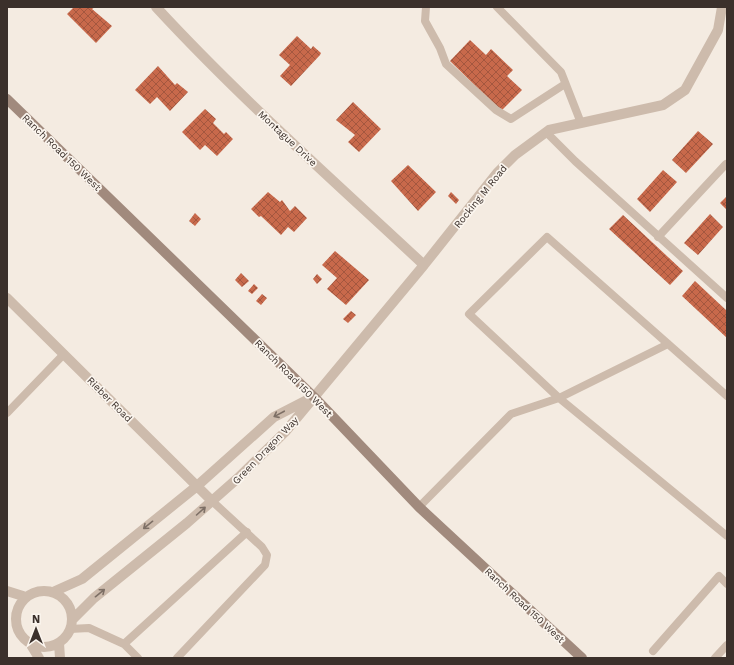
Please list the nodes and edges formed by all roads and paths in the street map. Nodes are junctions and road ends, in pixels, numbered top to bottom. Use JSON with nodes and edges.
{"nodes":[{"id":1,"x":156,"y":7,"type":"edge"},
{"id":2,"x":426,"y":7,"type":"edge"},
{"id":3,"x":497,"y":7,"type":"edge"},
{"id":4,"x":722,"y":7,"type":"edge"},
{"id":5,"x":565,"y":84,"type":"junction"},
{"id":6,"x":7,"y":99,"type":"edge"},
{"id":7,"x":581,"y":123,"type":"junction"},
{"id":8,"x":546,"y":132,"type":"junction"},
{"id":9,"x":726,"y":164,"type":"edge"},
{"id":10,"x":658,"y":237,"type":"junction"},
{"id":11,"x":424,"y":265,"type":"junction"},
{"id":12,"x":7,"y":298,"type":"edge"},
{"id":13,"x":727,"y":298,"type":"edge"},
{"id":14,"x":668,"y":344,"type":"junction"},
{"id":15,"x":64,"y":354,"type":"junction"},
{"id":16,"x":314,"y":396,"type":"junction"},
{"id":17,"x":727,"y":396,"type":"edge"},
{"id":18,"x":559,"y":398,"type":"junction"},
{"id":19,"x":7,"y":413,"type":"edge"},
{"id":20,"x":197,"y":486,"type":"junction"},
{"id":21,"x":212,"y":501,"type":"junction"},
{"id":22,"x":419,"y":507,"type":"junction"},
{"id":23,"x":247,"y":532,"type":"junction"},
{"id":24,"x":727,"y":536,"type":"edge"},
{"id":25,"x":727,"y":584,"type":"edge"},
{"id":26,"x":7,"y":591,"type":"edge"},
{"id":27,"x":53,"y":592,"type":"junction"},
{"id":28,"x":26,"y":597,"type":"junction"},
{"id":29,"x":11,"y":619,"type":"edge"},
{"id":30,"x":71,"y":625,"type":"junction"},
{"id":31,"x":59,"y":643,"type":"junction"},
{"id":32,"x":124,"y":644,"type":"junction"},
{"id":33,"x":31,"y":645,"type":"junction"},
{"id":34,"x":727,"y":645,"type":"edge"},
{"id":35,"x":653,"y":651,"type":"dead end"},
{"id":36,"x":39,"y":658,"type":"edge"},
{"id":37,"x":60,"y":658,"type":"edge"},
{"id":38,"x":138,"y":658,"type":"edge"},
{"id":39,"x":177,"y":658,"type":"edge"},
{"id":40,"x":582,"y":658,"type":"edge"},
{"id":41,"x":715,"y":658,"type":"edge"}],
"edges":[{"from":1,"to":11,"type":"street","name":"Montague Drive"},
{"from":2,"to":5,"type":"lane"},
{"from":3,"to":5,"type":"lane"},
{"from":4,"to":7,"type":"street","name":"Rocking M Road"},
{"from":5,"to":7,"type":"lane"},
{"from":6,"to":16,"type":"main road","name":"Ranch Road 150 West"},
{"from":7,"to":8,"type":"street","name":"Rocking M Road"},
{"from":8,"to":10,"type":"lane"},
{"from":8,"to":11,"type":"street","name":"Rocking M Road"},
{"from":9,"to":10,"type":"lane"},
{"from":10,"to":13,"type":"lane"},
{"from":11,"to":16,"type":"street","name":"Rocking M Road"},
{"from":12,"to":15,"type":"street","name":"Rieber Road"},
{"from":14,"to":17,"type":"lane"},
{"from":14,"to":18,"type":"lane"},
{"from":14,"to":18,"type":"lane"},
{"from":15,"to":19,"type":"lane"},
{"from":15,"to":20,"type":"street","name":"Rieber Road"},
{"from":16,"to":20,"type":"street","name":"Green Dragon Way","one_way":true},
{"from":16,"to":21,"type":"street","name":"Green Dragon Way"},
{"from":16,"to":22,"type":"main road","name":"Ranch Road 150 West"},
{"from":18,"to":22,"type":"lane"},
{"from":18,"to":24,"type":"lane"},
{"from":20,"to":21,"type":"street","name":"Rieber Road"},
{"from":20,"to":27,"type":"street","name":"Green Dragon Way","one_way":true},
{"from":21,"to":23,"type":"lane"},
{"from":30,"to":21,"type":"street","name":"Green Dragon Way","one_way":true},
{"from":22,"to":40,"type":"main road","name":"Ranch Road 150 West"},
{"from":23,"to":32,"type":"lane"},
{"from":23,"to":39,"type":"lane"},
{"from":25,"to":35,"type":"lane"},
{"from":26,"to":28,"type":"street"},
{"from":27,"to":28,"type":"street"},
{"from":27,"to":30,"type":"street"},
{"from":28,"to":29,"type":"street"},
{"from":29,"to":33,"type":"street"},
{"from":30,"to":31,"type":"street"},
{"from":30,"to":32,"type":"lane"},
{"from":31,"to":33,"type":"street"},
{"from":31,"to":37,"type":"street"},
{"from":32,"to":38,"type":"lane"},
{"from":33,"to":36,"type":"street"},
{"from":34,"to":41,"type":"lane"}]}
